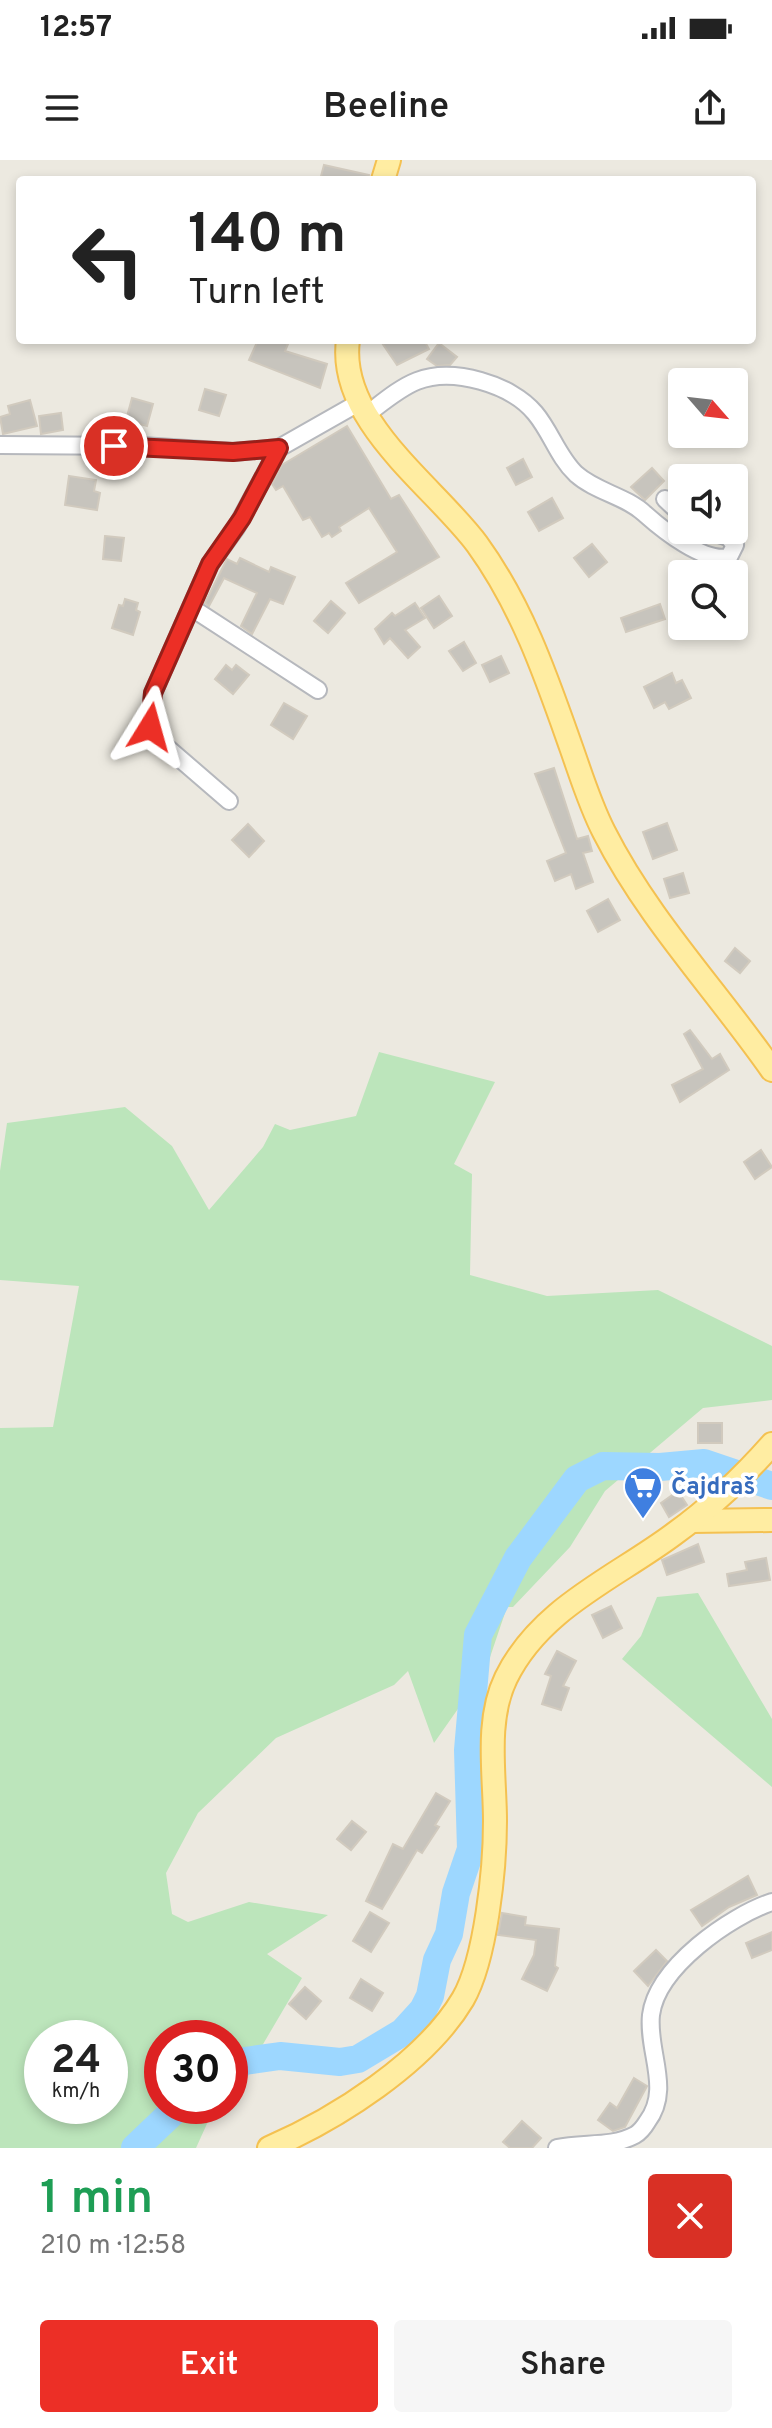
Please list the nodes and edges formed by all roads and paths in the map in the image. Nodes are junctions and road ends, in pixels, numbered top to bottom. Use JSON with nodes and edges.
{"nodes":[{"id":1,"x":348,"y":344,"type":"edge"},
{"id":2,"x":363,"y":409,"type":"junction"},
{"id":3,"x":0,"y":445,"type":"edge"},
{"id":4,"x":279,"y":448,"type":"junction"},
{"id":5,"x":665,"y":499,"type":"dead end"},
{"id":6,"x":668,"y":502,"type":"edge"},
{"id":7,"x":668,"y":533,"type":"edge"},
{"id":8,"x":687,"y":544,"type":"edge"},
{"id":9,"x":734,"y":544,"type":"edge"},
{"id":10,"x":192,"y":608,"type":"junction"},
{"id":11,"x":318,"y":690,"type":"dead end"},
{"id":12,"x":229,"y":801,"type":"dead end"},
{"id":13,"x":772,"y":1070,"type":"edge"},
{"id":14,"x":772,"y":1444,"type":"edge"},
{"id":15,"x":772,"y":1520,"type":"edge"},
{"id":16,"x":692,"y":1521,"type":"junction"},
{"id":17,"x":772,"y":1902,"type":"edge"},
{"id":18,"x":269,"y":2148,"type":"edge"},
{"id":19,"x":557,"y":2148,"type":"edge"}],
"edges":[{"from":1,"to":2,"type":"main road"},
{"from":2,"to":4,"type":"street"},
{"from":2,"to":7,"type":"street"},
{"from":2,"to":13,"type":"main road"},
{"from":3,"to":4,"type":"street"},
{"from":4,"to":10,"type":"street"},
{"from":5,"to":6,"type":"street"},
{"from":8,"to":9,"type":"street"},
{"from":10,"to":11,"type":"street"},
{"from":10,"to":12,"type":"street"},
{"from":14,"to":16,"type":"main road"},
{"from":15,"to":16,"type":"main road"},
{"from":16,"to":18,"type":"main road"},
{"from":17,"to":19,"type":"street"}]}
